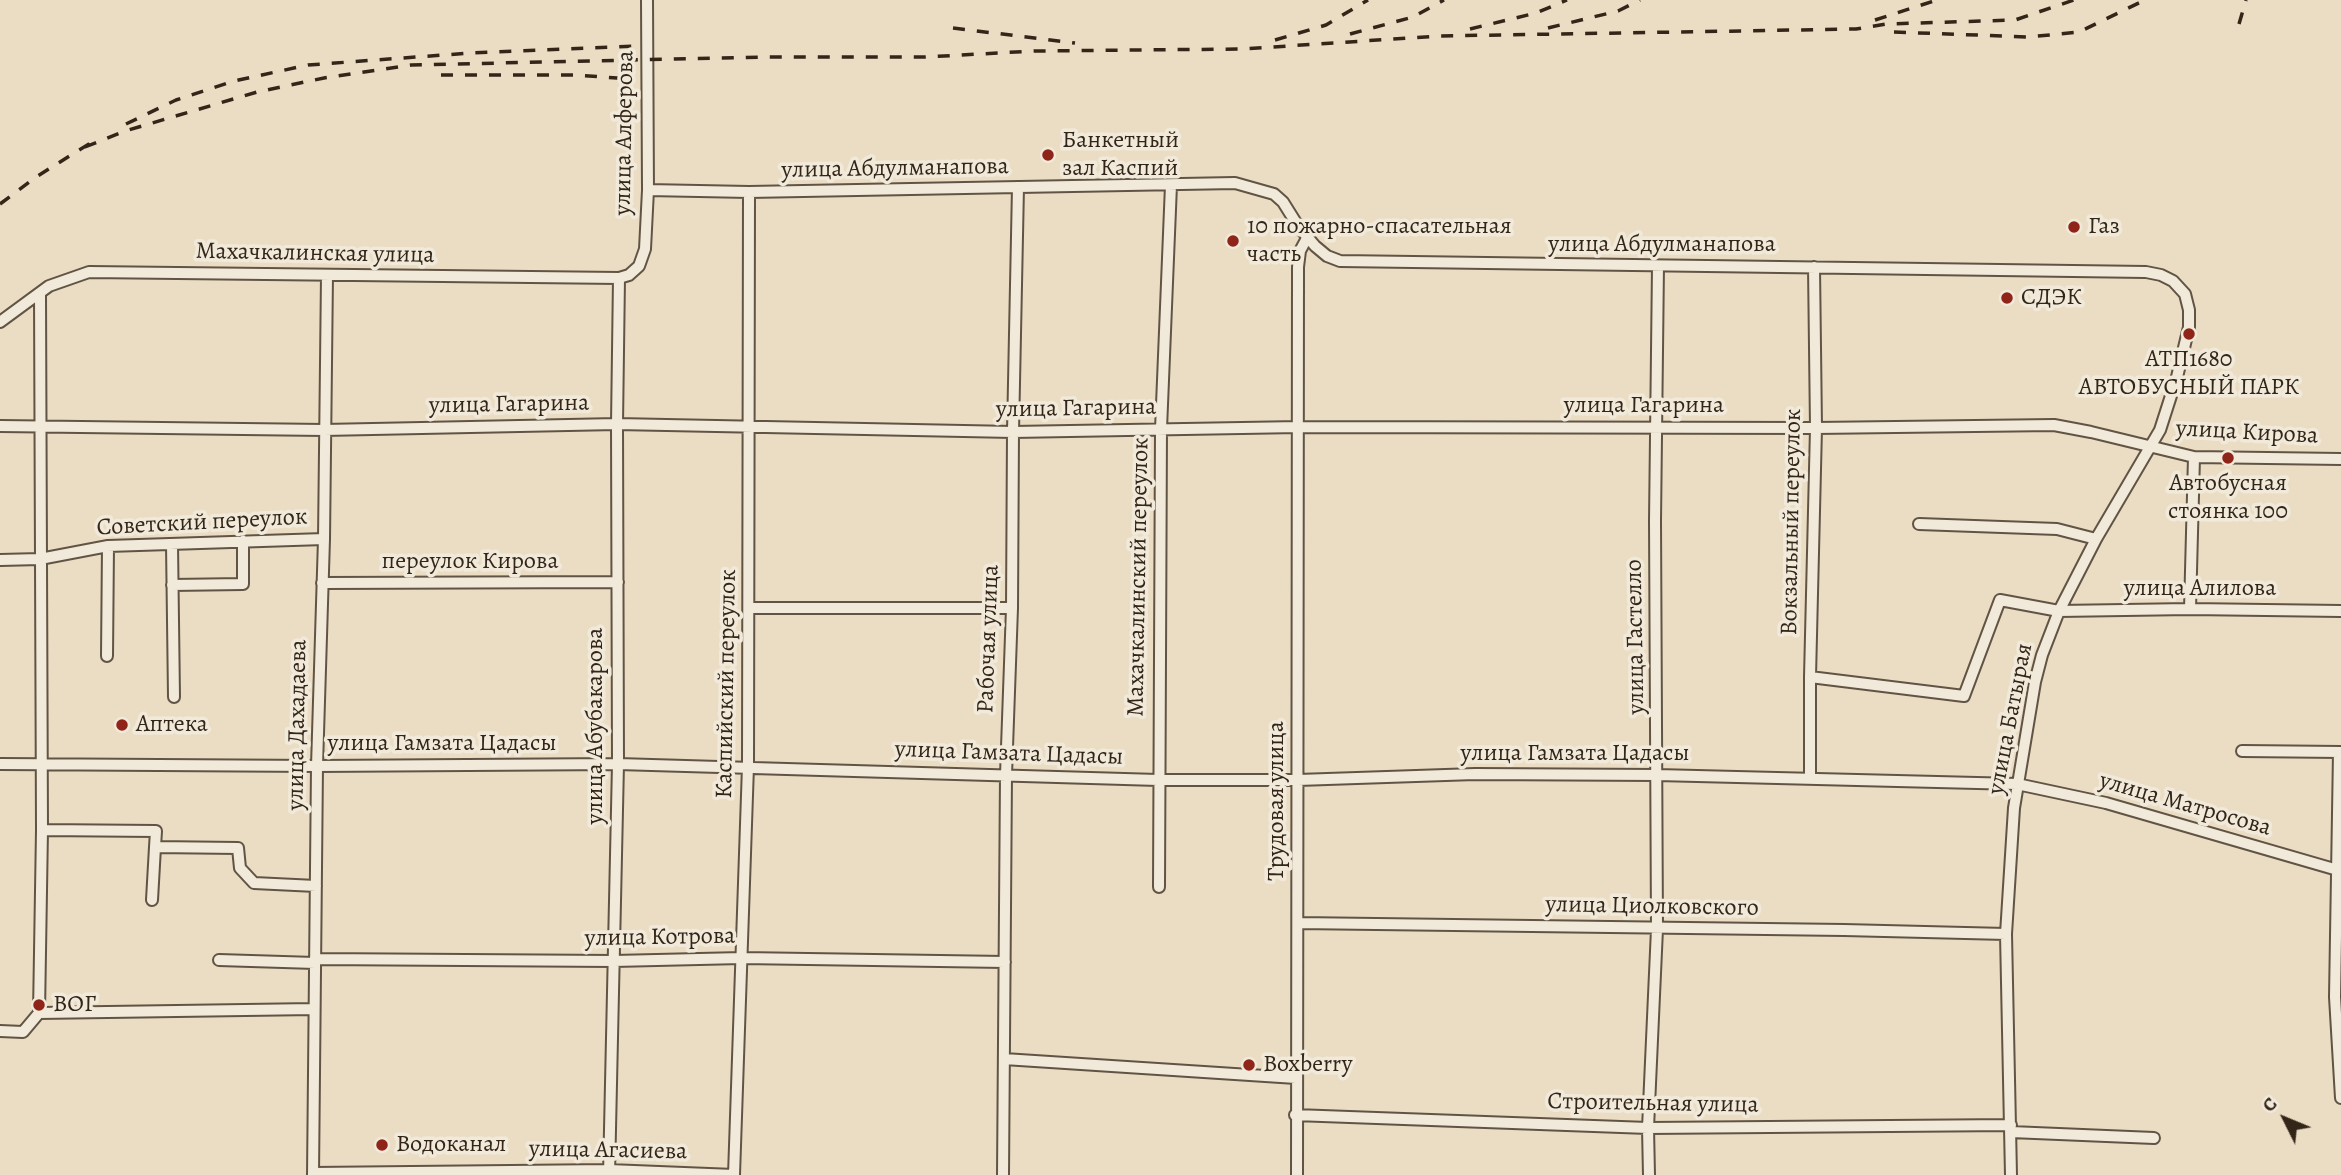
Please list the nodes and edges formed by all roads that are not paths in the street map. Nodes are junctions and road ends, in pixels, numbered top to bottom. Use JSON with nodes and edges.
{"nodes":[{"id":1,"x":647,"y":0,"type":"edge"},
{"id":2,"x":1171,"y":185,"type":"junction"},
{"id":3,"x":1018,"y":187,"type":"junction"},
{"id":4,"x":648,"y":190,"type":"junction"},
{"id":5,"x":749,"y":192,"type":"junction"},
{"id":6,"x":1307,"y":238,"type":"junction"},
{"id":7,"x":1658,"y":266,"type":"junction"},
{"id":8,"x":1814,"y":267,"type":"junction"},
{"id":9,"x":327,"y":275,"type":"junction"},
{"id":10,"x":2161,"y":275,"type":"joint"},
{"id":11,"x":619,"y":278,"type":"junction"},
{"id":12,"x":40,"y":293,"type":"junction"},
{"id":13,"x":0,"y":322,"type":"edge"},
{"id":14,"x":617,"y":424,"type":"junction"},
{"id":15,"x":0,"y":426,"type":"edge"},
{"id":16,"x":40,"y":426,"type":"junction"},
{"id":17,"x":1299,"y":427,"type":"junction"},
{"id":18,"x":1656,"y":427,"type":"junction"},
{"id":19,"x":750,"y":428,"type":"junction"},
{"id":20,"x":1816,"y":428,"type":"junction"},
{"id":21,"x":324,"y":429,"type":"junction"},
{"id":22,"x":1161,"y":429,"type":"junction"},
{"id":23,"x":1013,"y":432,"type":"junction"},
{"id":24,"x":2151,"y":448,"type":"junction"},
{"id":25,"x":2194,"y":457,"type":"junction"},
{"id":26,"x":2341,"y":459,"type":"edge"},
{"id":27,"x":1919,"y":524,"type":"dead end"},
{"id":28,"x":324,"y":539,"type":"junction"},
{"id":29,"x":2096,"y":539,"type":"junction"},
{"id":30,"x":243,"y":541,"type":"junction"},
{"id":31,"x":172,"y":544,"type":"junction"},
{"id":32,"x":108,"y":546,"type":"junction"},
{"id":33,"x":40,"y":559,"type":"junction"},
{"id":34,"x":0,"y":560,"type":"edge"},
{"id":35,"x":618,"y":582,"type":"junction"},
{"id":36,"x":322,"y":583,"type":"junction"},
{"id":37,"x":172,"y":585,"type":"junction"},
{"id":38,"x":749,"y":608,"type":"junction"},
{"id":39,"x":1012,"y":608,"type":"junction"},
{"id":40,"x":2190,"y":609,"type":"junction"},
{"id":41,"x":2059,"y":611,"type":"junction"},
{"id":42,"x":2341,"y":611,"type":"edge"},
{"id":43,"x":107,"y":656,"type":"dead end"},
{"id":44,"x":1810,"y":677,"type":"junction"},
{"id":45,"x":174,"y":697,"type":"dead end"},
{"id":46,"x":2242,"y":751,"type":"dead end"},
{"id":47,"x":2340,"y":752,"type":"edge"},
{"id":48,"x":0,"y":764,"type":"edge"},
{"id":49,"x":41,"y":764,"type":"junction"},
{"id":50,"x":618,"y":764,"type":"junction"},
{"id":51,"x":317,"y":766,"type":"junction"},
{"id":52,"x":748,"y":766,"type":"junction"},
{"id":53,"x":1006,"y":775,"type":"junction"},
{"id":54,"x":1657,"y":775,"type":"junction"},
{"id":55,"x":1810,"y":778,"type":"junction"},
{"id":56,"x":1158,"y":780,"type":"junction"},
{"id":57,"x":1298,"y":780,"type":"junction"},
{"id":58,"x":2017,"y":784,"type":"junction"},
{"id":59,"x":42,"y":830,"type":"junction"},
{"id":60,"x":155,"y":847,"type":"junction"},
{"id":61,"x":2339,"y":871,"type":"edge"},
{"id":62,"x":316,"y":886,"type":"junction"},
{"id":63,"x":1158,"y":887,"type":"dead end"},
{"id":64,"x":152,"y":901,"type":"dead end"},
{"id":65,"x":1298,"y":923,"type":"junction"},
{"id":66,"x":1657,"y":929,"type":"junction"},
{"id":67,"x":2006,"y":934,"type":"junction"},
{"id":68,"x":742,"y":958,"type":"junction"},
{"id":69,"x":219,"y":960,"type":"dead end"},
{"id":70,"x":316,"y":961,"type":"junction"},
{"id":71,"x":614,"y":961,"type":"junction"},
{"id":72,"x":1005,"y":962,"type":"junction"},
{"id":73,"x":2338,"y":997,"type":"edge"},
{"id":74,"x":314,"y":1009,"type":"junction"},
{"id":75,"x":39,"y":1013,"type":"junction"},
{"id":76,"x":0,"y":1031,"type":"edge"},
{"id":77,"x":1004,"y":1059,"type":"junction"},
{"id":78,"x":1296,"y":1078,"type":"junction"},
{"id":79,"x":2341,"y":1098,"type":"edge"},
{"id":80,"x":1295,"y":1115,"type":"junction"},
{"id":81,"x":1648,"y":1128,"type":"junction"},
{"id":82,"x":2011,"y":1129,"type":"junction"},
{"id":83,"x":2154,"y":1138,"type":"dead end"},
{"id":84,"x":609,"y":1172,"type":"edge"},
{"id":85,"x":313,"y":1174,"type":"edge"},
{"id":86,"x":734,"y":1175,"type":"edge"},
{"id":87,"x":1003,"y":1175,"type":"edge"},
{"id":88,"x":1297,"y":1175,"type":"edge"},
{"id":89,"x":1649,"y":1175,"type":"edge"},
{"id":90,"x":2011,"y":1175,"type":"edge"}],
"edges":[{"from":1,"to":4,"type":"street","name":"улица Алферова"},
{"from":2,"to":3,"type":"street","name":"улица Абдулманапова"},
{"from":2,"to":6,"type":"street","name":"улица Абдулманапова"},
{"from":2,"to":22,"type":"street","name":"Махачкалинский переулок"},
{"from":3,"to":5,"type":"street","name":"улица Абдулманапова"},
{"from":3,"to":23,"type":"street","name":"Рабочая улица"},
{"from":4,"to":5,"type":"street","name":"улица Абдулманапова"},
{"from":4,"to":11,"type":"street","name":"улица Алферова"},
{"from":5,"to":19,"type":"street","name":"Каспийский переулок"},
{"from":6,"to":7,"type":"street","name":"улица Абдулманапова"},
{"from":6,"to":17,"type":"street","name":"Трудовая улица"},
{"from":7,"to":8,"type":"street","name":"улица Абдулманапова"},
{"from":7,"to":18,"type":"street","name":"улица Гастелло"},
{"from":8,"to":10,"type":"street","name":"улица Абдулманапова"},
{"from":8,"to":20,"type":"street","name":"Вокзальный переулок"},
{"from":9,"to":11,"type":"street","name":"Махачкалинская улица"},
{"from":9,"to":12,"type":"street","name":"Махачкалинская улица"},
{"from":9,"to":21,"type":"street","name":"улица Дахадаева"},
{"from":10,"to":24,"type":"street","name":"улица Батырая"},
{"from":11,"to":14,"type":"street","name":"улица Абубакарова"},
{"from":12,"to":13,"type":"street","name":"Махачкалинская улица"},
{"from":12,"to":16,"type":"street"},
{"from":14,"to":19,"type":"street","name":"улица Гагарина"},
{"from":14,"to":21,"type":"street","name":"улица Гагарина"},
{"from":14,"to":35,"type":"street","name":"улица Абубакарова"},
{"from":15,"to":16,"type":"street","name":"улица Гагарина"},
{"from":16,"to":21,"type":"street","name":"улица Гагарина"},
{"from":16,"to":33,"type":"street"},
{"from":17,"to":18,"type":"street","name":"улица Гагарина"},
{"from":17,"to":22,"type":"street","name":"улица Гагарина"},
{"from":17,"to":57,"type":"street","name":"Трудовая улица"},
{"from":18,"to":20,"type":"street","name":"улица Гагарина"},
{"from":18,"to":54,"type":"street","name":"улица Гастелло"},
{"from":19,"to":23,"type":"street","name":"улица Гагарина"},
{"from":19,"to":38,"type":"street","name":"Каспийский переулок"},
{"from":20,"to":24,"type":"street","name":"улица Гагарина"},
{"from":20,"to":44,"type":"street","name":"Вокзальный переулок"},
{"from":21,"to":28,"type":"street","name":"улица Дахадаева"},
{"from":22,"to":23,"type":"street","name":"улица Гагарина"},
{"from":22,"to":56,"type":"street","name":"Махачкалинский переулок"},
{"from":23,"to":39,"type":"street","name":"Рабочая улица"},
{"from":24,"to":25,"type":"street","name":"улица Кирова"},
{"from":24,"to":29,"type":"street","name":"улица Батырая"},
{"from":25,"to":26,"type":"street","name":"улица Кирова"},
{"from":25,"to":40,"type":"street"},
{"from":27,"to":29,"type":"street"},
{"from":28,"to":30,"type":"street","name":"Советский переулок"},
{"from":28,"to":36,"type":"street","name":"улица Дахадаева"},
{"from":29,"to":41,"type":"street","name":"улица Батырая"},
{"from":30,"to":31,"type":"street","name":"Советский переулок"},
{"from":30,"to":37,"type":"street"},
{"from":31,"to":32,"type":"street","name":"Советский переулок"},
{"from":31,"to":37,"type":"street"},
{"from":32,"to":33,"type":"street","name":"Советский переулок"},
{"from":32,"to":43,"type":"street"},
{"from":33,"to":34,"type":"street","name":"Советский переулок"},
{"from":33,"to":49,"type":"street"},
{"from":35,"to":36,"type":"street","name":"переулок Кирова"},
{"from":35,"to":50,"type":"street","name":"улица Абубакарова"},
{"from":36,"to":51,"type":"street","name":"улица Дахадаева"},
{"from":37,"to":45,"type":"street"},
{"from":38,"to":39,"type":"street"},
{"from":38,"to":52,"type":"street","name":"Каспийский переулок"},
{"from":39,"to":53,"type":"street","name":"Рабочая улица"},
{"from":40,"to":41,"type":"street","name":"улица Алилова"},
{"from":40,"to":42,"type":"street","name":"улица Алилова"},
{"from":41,"to":44,"type":"street","name":"улица Алилова"},
{"from":41,"to":58,"type":"street","name":"улица Батырая"},
{"from":44,"to":55,"type":"street","name":"Вокзальный переулок"},
{"from":46,"to":47,"type":"street"},
{"from":47,"to":61,"type":"street"},
{"from":48,"to":49,"type":"street","name":"улица Гамзата Цадасы"},
{"from":49,"to":51,"type":"street","name":"улица Гамзата Цадасы"},
{"from":49,"to":59,"type":"street"},
{"from":50,"to":51,"type":"street","name":"улица Гамзата Цадасы"},
{"from":50,"to":52,"type":"street","name":"улица Гамзата Цадасы"},
{"from":50,"to":71,"type":"street","name":"улица Абубакарова"},
{"from":51,"to":62,"type":"street","name":"улица Дахадаева"},
{"from":52,"to":53,"type":"street","name":"улица Гамзата Цадасы"},
{"from":52,"to":68,"type":"street","name":"Каспийский переулок"},
{"from":53,"to":56,"type":"street","name":"улица Гамзата Цадасы"},
{"from":53,"to":72,"type":"street","name":"Рабочая улица"},
{"from":54,"to":55,"type":"street","name":"улица Гамзата Цадасы"},
{"from":54,"to":57,"type":"street","name":"улица Гамзата Цадасы"},
{"from":54,"to":66,"type":"street","name":"улица Гастелло"},
{"from":55,"to":58,"type":"street","name":"улица Гамзата Цадасы"},
{"from":56,"to":57,"type":"street","name":"улица Гамзата Цадасы"},
{"from":56,"to":63,"type":"street","name":"Махачкалинский переулок"},
{"from":57,"to":65,"type":"street","name":"Трудовая улица"},
{"from":58,"to":61,"type":"street","name":"улица Матросова"},
{"from":58,"to":67,"type":"street","name":"улица Батырая"},
{"from":59,"to":60,"type":"street"},
{"from":59,"to":75,"type":"street"},
{"from":60,"to":62,"type":"street"},
{"from":60,"to":64,"type":"street"},
{"from":61,"to":73,"type":"street"},
{"from":62,"to":70,"type":"street","name":"улица Дахадаева"},
{"from":65,"to":66,"type":"street","name":"улица Циолковского"},
{"from":65,"to":78,"type":"street","name":"Трудовая улица"},
{"from":66,"to":67,"type":"street","name":"улица Циолковского"},
{"from":66,"to":81,"type":"street","name":"улица Гастелло"},
{"from":67,"to":82,"type":"street","name":"улица Батырая"},
{"from":68,"to":71,"type":"street","name":"улица Котрова"},
{"from":68,"to":72,"type":"street","name":"улица Котрова"},
{"from":68,"to":86,"type":"street","name":"Каспийский переулок"},
{"from":69,"to":70,"type":"street","name":"улица Котрова"},
{"from":70,"to":71,"type":"street","name":"улица Котрова"},
{"from":70,"to":74,"type":"street","name":"улица Дахадаева"},
{"from":71,"to":84,"type":"street","name":"улица Абубакарова"},
{"from":72,"to":77,"type":"street","name":"Рабочая улица"},
{"from":73,"to":79,"type":"street"},
{"from":74,"to":75,"type":"street"},
{"from":74,"to":85,"type":"street","name":"улица Дахадаева"},
{"from":75,"to":76,"type":"street"},
{"from":77,"to":78,"type":"street"},
{"from":77,"to":87,"type":"street","name":"Рабочая улица"},
{"from":78,"to":80,"type":"street","name":"Трудовая улица"},
{"from":80,"to":81,"type":"street","name":"Строительная улица"},
{"from":80,"to":88,"type":"street","name":"Трудовая улица"},
{"from":81,"to":82,"type":"street","name":"Строительная улица"},
{"from":81,"to":89,"type":"street","name":"улица Гастелло"},
{"from":82,"to":83,"type":"street","name":"Строительная улица"},
{"from":82,"to":90,"type":"street","name":"улица Батырая"},
{"from":84,"to":85,"type":"street","name":"улица Агасиева"},
{"from":84,"to":86,"type":"street","name":"улица Агасиева"}]}
